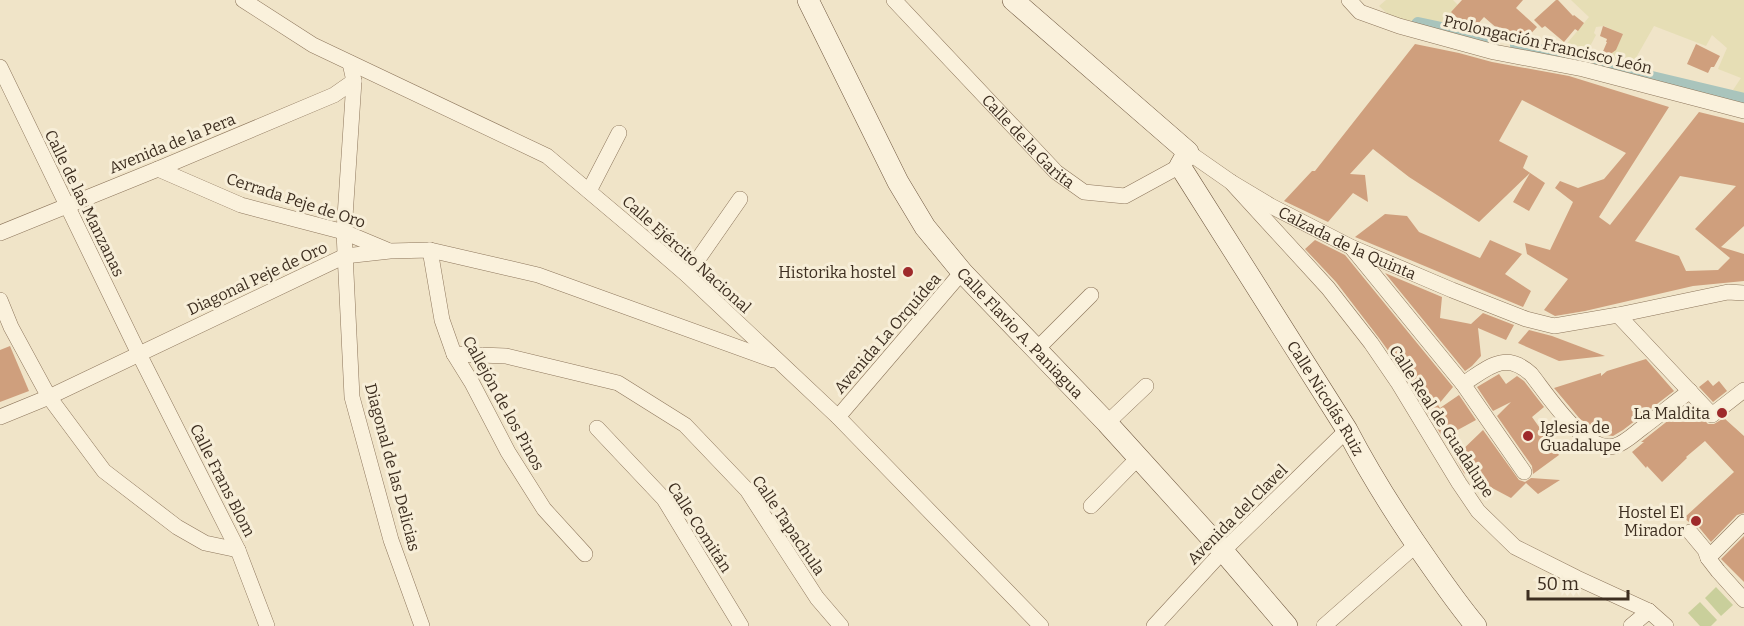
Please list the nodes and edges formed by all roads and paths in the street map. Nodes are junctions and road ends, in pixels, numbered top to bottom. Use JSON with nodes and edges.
{"nodes":[{"id":1,"x":243,"y":0,"type":"edge"},
{"id":2,"x":808,"y":0,"type":"edge"},
{"id":3,"x":894,"y":0,"type":"edge"},
{"id":4,"x":1013,"y":0,"type":"edge"},
{"id":5,"x":1349,"y":0,"type":"edge"},
{"id":6,"x":350,"y":63,"type":"junction"},
{"id":7,"x":0,"y":67,"type":"edge"},
{"id":8,"x":354,"y":81,"type":"junction"},
{"id":9,"x":1744,"y":111,"type":"edge"},
{"id":10,"x":619,"y":134,"type":"dead end"},
{"id":11,"x":1184,"y":159,"type":"junction"},
{"id":12,"x":158,"y":169,"type":"junction"},
{"id":13,"x":1231,"y":182,"type":"junction"},
{"id":14,"x":588,"y":191,"type":"junction"},
{"id":15,"x":740,"y":199,"type":"dead end"},
{"id":16,"x":66,"y":206,"type":"junction"},
{"id":17,"x":0,"y":232,"type":"edge"},
{"id":18,"x":344,"y":232,"type":"junction"},
{"id":19,"x":1351,"y":247,"type":"junction"},
{"id":20,"x":430,"y":250,"type":"junction"},
{"id":21,"x":390,"y":251,"type":"junction"},
{"id":22,"x":345,"y":256,"type":"junction"},
{"id":23,"x":962,"y":272,"type":"junction"},
{"id":24,"x":687,"y":275,"type":"junction"},
{"id":25,"x":1744,"y":293,"type":"edge"},
{"id":26,"x":1091,"y":295,"type":"dead end"},
{"id":27,"x":0,"y":300,"type":"edge"},
{"id":28,"x":1618,"y":315,"type":"junction"},
{"id":29,"x":6,"y":330,"type":"edge"},
{"id":30,"x":1036,"y":350,"type":"junction"},
{"id":31,"x":139,"y":354,"type":"junction"},
{"id":32,"x":454,"y":354,"type":"junction"},
{"id":33,"x":781,"y":363,"type":"junction"},
{"id":34,"x":1463,"y":384,"type":"junction"},
{"id":35,"x":1146,"y":386,"type":"dead end"},
{"id":36,"x":1744,"y":390,"type":"edge"},
{"id":37,"x":1690,"y":391,"type":"junction"},
{"id":38,"x":50,"y":398,"type":"junction"},
{"id":39,"x":0,"y":417,"type":"edge"},
{"id":40,"x":838,"y":417,"type":"junction"},
{"id":41,"x":1107,"y":423,"type":"junction"},
{"id":42,"x":597,"y":428,"type":"dead end"},
{"id":43,"x":1347,"y":430,"type":"junction"},
{"id":44,"x":1138,"y":458,"type":"junction"},
{"id":45,"x":1524,"y":472,"type":"dead end"},
{"id":46,"x":1091,"y":506,"type":"dead end"},
{"id":47,"x":1744,"y":522,"type":"edge"},
{"id":48,"x":1690,"y":532,"type":"dead end"},
{"id":49,"x":1416,"y":545,"type":"junction"},
{"id":50,"x":238,"y":550,"type":"junction"},
{"id":51,"x":1223,"y":551,"type":"junction"},
{"id":52,"x":585,"y":554,"type":"dead end"},
{"id":53,"x":1708,"y":558,"type":"junction"},
{"id":54,"x":1744,"y":600,"type":"edge"},
{"id":55,"x":1649,"y":611,"type":"junction"},
{"id":56,"x":267,"y":626,"type":"edge"},
{"id":57,"x":422,"y":626,"type":"edge"},
{"id":58,"x":741,"y":626,"type":"edge"},
{"id":59,"x":841,"y":626,"type":"edge"},
{"id":60,"x":1041,"y":626,"type":"edge"},
{"id":61,"x":1154,"y":626,"type":"edge"},
{"id":62,"x":1287,"y":626,"type":"edge"},
{"id":63,"x":1324,"y":626,"type":"edge"},
{"id":64,"x":1476,"y":626,"type":"edge"},
{"id":65,"x":1631,"y":626,"type":"edge"},
{"id":66,"x":1666,"y":626,"type":"edge"}],
"edges":[{"from":1,"to":6,"type":"street","name":"Calle Ejército Nacional"},
{"from":2,"to":23,"type":"street","name":"Calle Flavio A. Paniagua"},
{"from":3,"to":11,"type":"street","name":"Calle de la Garita"},
{"from":4,"to":11,"type":"street","name":"Calzada de la Quinta"},
{"from":5,"to":9,"type":"street","name":"Prolongación Francisco León"},
{"from":6,"to":8,"type":"street","name":"Diagonal de las Delicias"},
{"from":6,"to":14,"type":"street","name":"Calle Ejército Nacional"},
{"from":7,"to":16,"type":"street","name":"Calle de las Manzanas"},
{"from":8,"to":12,"type":"street","name":"Avenida de la Pera"},
{"from":8,"to":18,"type":"street","name":"Diagonal de las Delicias"},
{"from":10,"to":14,"type":"street"},
{"from":11,"to":13,"type":"street","name":"Calzada de la Quinta"},
{"from":11,"to":43,"type":"street","name":"Calle Nicolás Ruiz"},
{"from":12,"to":16,"type":"street","name":"Avenida de la Pera"},
{"from":12,"to":18,"type":"street","name":"Cerrada Peje de Oro"},
{"from":13,"to":19,"type":"street","name":"Calzada de la Quinta"},
{"from":13,"to":55,"type":"street","name":"Calle Real de Guadalupe"},
{"from":14,"to":24,"type":"street","name":"Calle Ejército Nacional"},
{"from":15,"to":24,"type":"street"},
{"from":16,"to":17,"type":"street","name":"Avenida de la Pera"},
{"from":16,"to":31,"type":"street","name":"Calle de las Manzanas"},
{"from":18,"to":21,"type":"street","name":"Cerrada Peje de Oro"},
{"from":18,"to":22,"type":"street","name":"Diagonal de las Delicias"},
{"from":19,"to":28,"type":"street","name":"Calzada de la Quinta"},
{"from":19,"to":34,"type":"street"},
{"from":20,"to":21,"type":"street","name":"Diagonal Peje de Oro"},
{"from":20,"to":32,"type":"street","name":"Callejón de los Pinos"},
{"from":20,"to":33,"type":"street","name":"Diagonal Peje de Oro"},
{"from":21,"to":22,"type":"street","name":"Diagonal Peje de Oro"},
{"from":22,"to":31,"type":"street","name":"Diagonal Peje de Oro"},
{"from":22,"to":57,"type":"street","name":"Diagonal de las Delicias"},
{"from":23,"to":30,"type":"street","name":"Calle Flavio A. Paniagua"},
{"from":23,"to":40,"type":"street","name":"Avenida La Orquídea"},
{"from":24,"to":33,"type":"street","name":"Calle Ejército Nacional"},
{"from":25,"to":28,"type":"street","name":"Calzada de la Quinta"},
{"from":26,"to":30,"type":"street"},
{"from":27,"to":29,"type":"street"},
{"from":28,"to":37,"type":"street"},
{"from":29,"to":38,"type":"street"},
{"from":30,"to":41,"type":"street","name":"Calle Flavio A. Paniagua"},
{"from":31,"to":38,"type":"street","name":"Diagonal Peje de Oro"},
{"from":31,"to":50,"type":"street","name":"Calle Frans Blom"},
{"from":32,"to":52,"type":"street","name":"Callejón de los Pinos"},
{"from":32,"to":59,"type":"street","name":"Calle Tapachula"},
{"from":33,"to":40,"type":"street","name":"Calle Ejército Nacional"},
{"from":34,"to":37,"type":"street"},
{"from":34,"to":45,"type":"street"},
{"from":35,"to":41,"type":"street"},
{"from":36,"to":37,"type":"street"},
{"from":38,"to":39,"type":"street","name":"Diagonal Peje de Oro"},
{"from":38,"to":50,"type":"street"},
{"from":40,"to":60,"type":"street","name":"Calle Ejército Nacional"},
{"from":41,"to":44,"type":"street","name":"Calle Flavio A. Paniagua"},
{"from":42,"to":58,"type":"street","name":"Calle Comitán"},
{"from":43,"to":49,"type":"street","name":"Calle Nicolás Ruiz"},
{"from":43,"to":51,"type":"street","name":"Avenida del Clavel"},
{"from":44,"to":46,"type":"street"},
{"from":44,"to":51,"type":"street","name":"Calle Flavio A. Paniagua"},
{"from":47,"to":53,"type":"street"},
{"from":48,"to":53,"type":"street"},
{"from":49,"to":63,"type":"street"},
{"from":49,"to":64,"type":"street","name":"Calle Nicolás Ruiz"},
{"from":50,"to":56,"type":"street","name":"Calle Frans Blom"},
{"from":51,"to":61,"type":"street","name":"Avenida del Clavel"},
{"from":51,"to":62,"type":"street","name":"Calle Flavio A. Paniagua"},
{"from":53,"to":54,"type":"street"},
{"from":55,"to":65,"type":"street"},
{"from":55,"to":66,"type":"street","name":"Calle Real de Guadalupe"}]}
